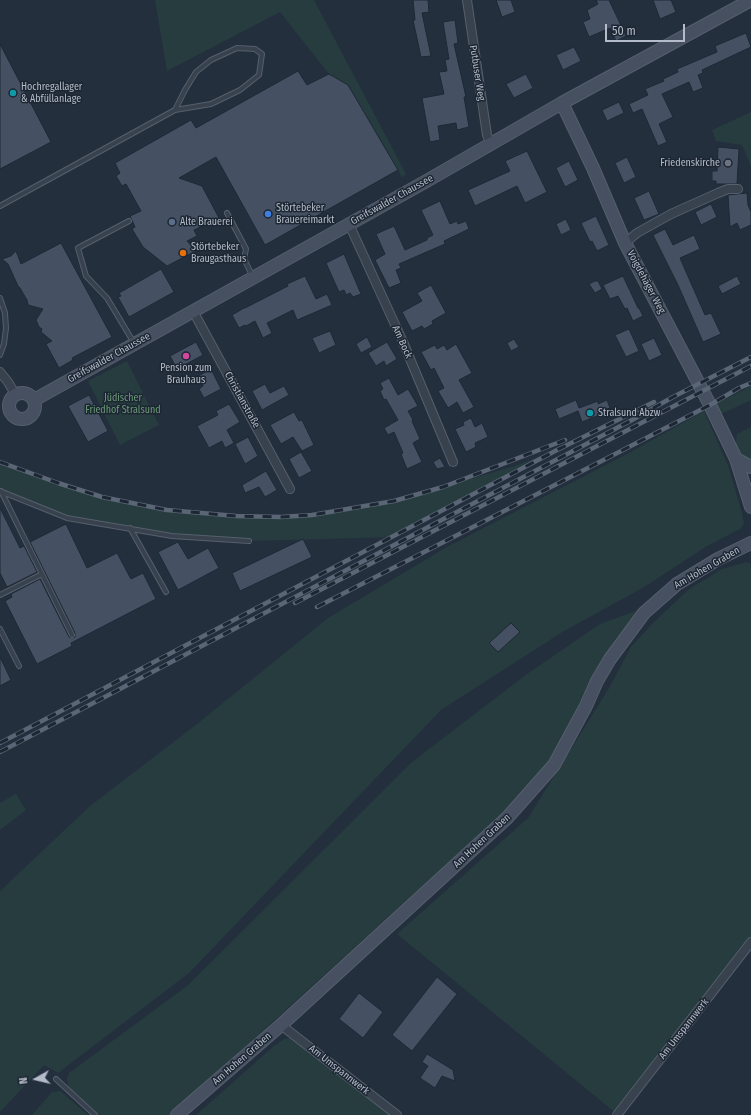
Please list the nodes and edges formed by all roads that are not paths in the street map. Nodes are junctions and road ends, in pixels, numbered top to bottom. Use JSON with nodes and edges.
{"nodes":[{"id":1,"x":467,"y":0,"type":"edge"},
{"id":2,"x":750,"y":0,"type":"edge"},
{"id":3,"x":562,"y":103,"type":"junction"},
{"id":4,"x":175,"y":110,"type":"junction"},
{"id":5,"x":491,"y":145,"type":"junction"},
{"id":6,"x":738,"y":188,"type":"dead end"},
{"id":7,"x":0,"y":206,"type":"edge"},
{"id":8,"x":227,"y":213,"type":"dead end"},
{"id":9,"x":129,"y":221,"type":"dead end"},
{"id":10,"x":349,"y":224,"type":"junction"},
{"id":11,"x":625,"y":243,"type":"junction"},
{"id":12,"x":253,"y":277,"type":"junction"},
{"id":13,"x":0,"y":298,"type":"edge"},
{"id":14,"x":193,"y":311,"type":"junction"},
{"id":15,"x":135,"y":343,"type":"junction"},
{"id":16,"x":0,"y":355,"type":"edge"},
{"id":17,"x":0,"y":372,"type":"edge"},
{"id":18,"x":15,"y":394,"type":"junction"},
{"id":19,"x":34,"y":400,"type":"junction"},
{"id":20,"x":5,"y":415,"type":"edge"},
{"id":21,"x":736,"y":459,"type":"junction"},
{"id":22,"x":453,"y":462,"type":"dead end"},
{"id":23,"x":751,"y":467,"type":"edge"},
{"id":24,"x":290,"y":489,"type":"dead end"},
{"id":25,"x":0,"y":491,"type":"edge"},
{"id":26,"x":751,"y":507,"type":"edge"},
{"id":27,"x":130,"y":528,"type":"junction"},
{"id":28,"x":249,"y":541,"type":"dead end"},
{"id":29,"x":751,"y":543,"type":"edge"},
{"id":30,"x":42,"y":574,"type":"junction"},
{"id":31,"x":166,"y":592,"type":"dead end"},
{"id":32,"x":0,"y":596,"type":"edge"},
{"id":33,"x":0,"y":629,"type":"edge"},
{"id":34,"x":72,"y":635,"type":"dead end"},
{"id":35,"x":20,"y":666,"type":"dead end"},
{"id":36,"x":751,"y":942,"type":"edge"},
{"id":37,"x":281,"y":1025,"type":"junction"},
{"id":38,"x":56,"y":1079,"type":"dead end"},
{"id":39,"x":95,"y":1115,"type":"edge"},
{"id":40,"x":177,"y":1115,"type":"edge"},
{"id":41,"x":397,"y":1115,"type":"edge"},
{"id":42,"x":617,"y":1115,"type":"edge"}],
"edges":[{"from":1,"to":5,"type":"street","name":"Putbuser Weg"},
{"from":2,"to":3,"type":"street","name":"Greifswalder Chaussee"},
{"from":3,"to":5,"type":"street","name":"Greifswalder Chaussee"},
{"from":3,"to":11,"type":"street","name":"Voigdehäger Weg"},
{"from":4,"to":4,"type":"lane"},
{"from":4,"to":7,"type":"lane"},
{"from":5,"to":10,"type":"street","name":"Greifswalder Chaussee"},
{"from":6,"to":11,"type":"street"},
{"from":8,"to":12,"type":"lane"},
{"from":9,"to":15,"type":"lane"},
{"from":10,"to":12,"type":"street","name":"Greifswalder Chaussee"},
{"from":10,"to":22,"type":"street","name":"Am Bock"},
{"from":11,"to":21,"type":"street","name":"Voigdehäger Weg"},
{"from":12,"to":14,"type":"street","name":"Greifswalder Chaussee"},
{"from":13,"to":16,"type":"lane"},
{"from":14,"to":15,"type":"street","name":"Greifswalder Chaussee"},
{"from":14,"to":24,"type":"street","name":"Christianstraße"},
{"from":15,"to":19,"type":"street","name":"Greifswalder Chaussee"},
{"from":17,"to":18,"type":"street"},
{"from":18,"to":19,"type":"street"},
{"from":18,"to":20,"type":"street"},
{"from":19,"to":20,"type":"street"},
{"from":21,"to":23,"type":"street"},
{"from":21,"to":26,"type":"street","name":"Voigdehäger Weg"},
{"from":25,"to":27,"type":"lane"},
{"from":25,"to":30,"type":"lane"},
{"from":27,"to":28,"type":"lane"},
{"from":27,"to":31,"type":"lane"},
{"from":29,"to":37,"type":"street","name":"Am Hohen Graben"},
{"from":30,"to":32,"type":"lane"},
{"from":30,"to":34,"type":"lane"},
{"from":33,"to":35,"type":"lane"},
{"from":36,"to":42,"type":"street","name":"Am Umspannwerk"},
{"from":37,"to":40,"type":"street","name":"Am Hohen Graben"},
{"from":37,"to":41,"type":"street","name":"Am Umspannwerk"},
{"from":38,"to":39,"type":"lane"}]}
